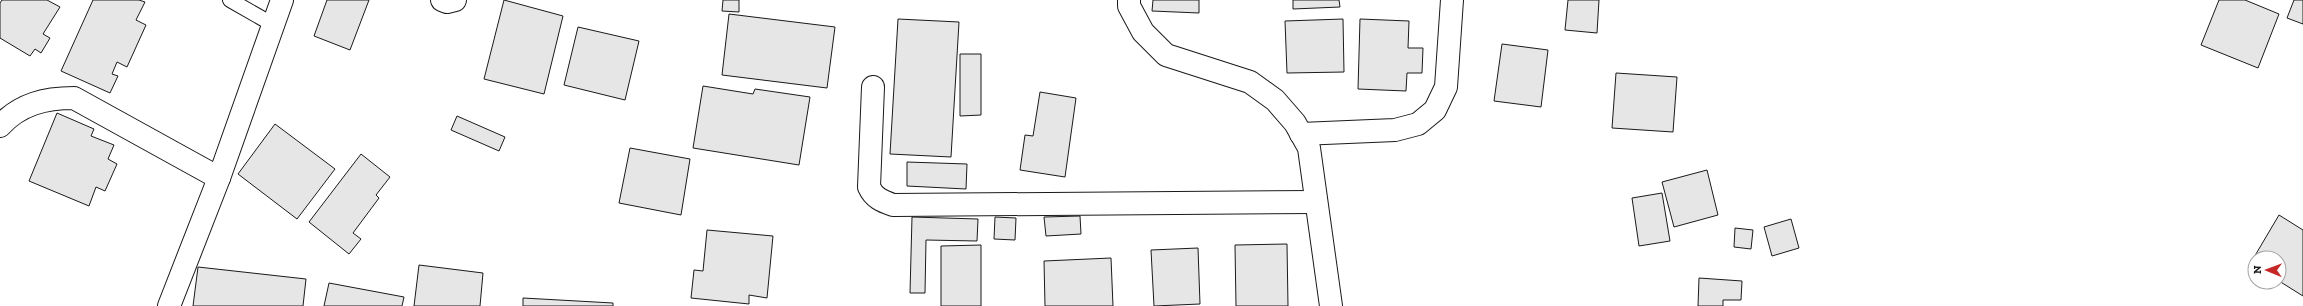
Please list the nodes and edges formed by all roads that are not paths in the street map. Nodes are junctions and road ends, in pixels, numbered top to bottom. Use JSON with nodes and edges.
{"nodes":[{"id":1,"x":230,"y":0,"type":"edge"},
{"id":2,"x":282,"y":0,"type":"edge"},
{"id":3,"x":442,"y":0,"type":"edge"},
{"id":4,"x":455,"y":0,"type":"edge"},
{"id":5,"x":1128,"y":0,"type":"edge"},
{"id":6,"x":1452,"y":0,"type":"edge"},
{"id":7,"x":272,"y":24,"type":"junction"},
{"id":8,"x":873,"y":87,"type":"dead end"},
{"id":9,"x":0,"y":126,"type":"edge"},
{"id":10,"x":1301,"y":134,"type":"junction"},
{"id":11,"x":219,"y":178,"type":"junction"},
{"id":12,"x":1316,"y":202,"type":"junction"},
{"id":13,"x":169,"y":306,"type":"edge"},
{"id":14,"x":1331,"y":306,"type":"edge"}],
"edges":[{"from":1,"to":7,"type":"lane"},
{"from":2,"to":7,"type":"street"},
{"from":3,"to":4,"type":"street"},
{"from":5,"to":10,"type":"street"},
{"from":6,"to":10,"type":"street"},
{"from":7,"to":11,"type":"street"},
{"from":8,"to":12,"type":"street"},
{"from":9,"to":11,"type":"street"},
{"from":10,"to":12,"type":"street"},
{"from":11,"to":13,"type":"street"},
{"from":12,"to":14,"type":"street"}]}
